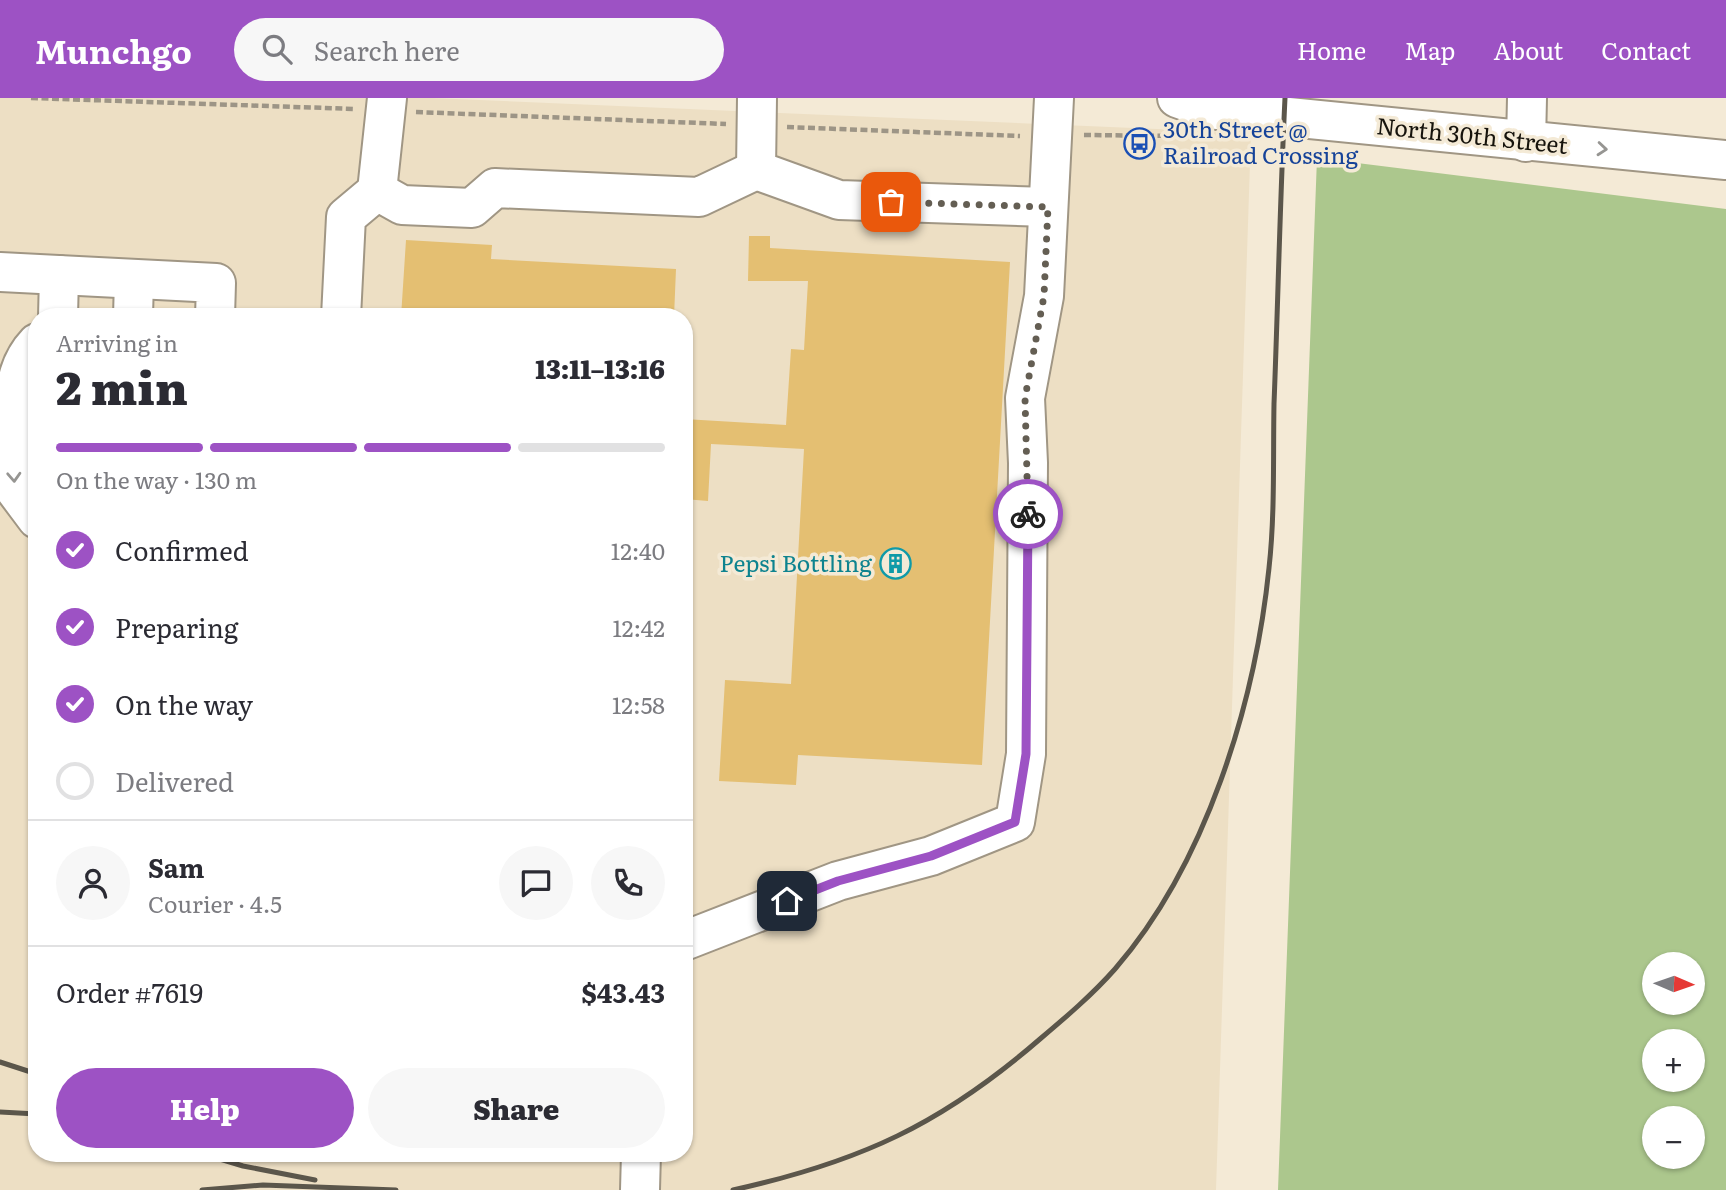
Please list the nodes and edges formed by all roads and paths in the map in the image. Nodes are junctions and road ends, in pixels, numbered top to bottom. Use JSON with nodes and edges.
{"nodes":[{"id":1,"x":31,"y":98,"type":"edge"},
{"id":2,"x":1054,"y":98,"type":"edge"},
{"id":3,"x":1177,"y":98,"type":"edge"},
{"id":4,"x":1527,"y":98,"type":"edge"},
{"id":5,"x":386,"y":104,"type":"edge"},
{"id":6,"x":757,"y":112,"type":"edge"},
{"id":7,"x":1052,"y":135,"type":"junction"},
{"id":8,"x":1188,"y":136,"type":"dead end"},
{"id":9,"x":1526,"y":142,"type":"junction"},
{"id":10,"x":1726,"y":160,"type":"edge"},
{"id":11,"x":756,"y":170,"type":"junction"},
{"id":12,"x":377,"y":191,"type":"junction"},
{"id":13,"x":1048,"y":207,"type":"junction"},
{"id":14,"x":0,"y":272,"type":"edge"},
{"id":15,"x":59,"y":275,"type":"junction"},
{"id":16,"x":134,"y":279,"type":"junction"},
{"id":17,"x":58,"y":308,"type":"edge"},
{"id":18,"x":133,"y":308,"type":"edge"},
{"id":19,"x":215,"y":308,"type":"edge"},
{"id":20,"x":341,"y":308,"type":"edge"},
{"id":21,"x":28,"y":353,"type":"edge"},
{"id":22,"x":28,"y":507,"type":"edge"},
{"id":23,"x":693,"y":937,"type":"edge"},
{"id":24,"x":641,"y":1162,"type":"edge"},
{"id":25,"x":640,"y":1190,"type":"edge"}],
"edges":[{"from":1,"to":5,"type":"path"},
{"from":2,"to":7,"type":"main road"},
{"from":3,"to":9,"type":"main road","name":"North 30th Street"},
{"from":4,"to":9,"type":"main road"},
{"from":5,"to":6,"type":"path"},
{"from":5,"to":12,"type":"main road"},
{"from":6,"to":7,"type":"path"},
{"from":6,"to":11,"type":"main road"},
{"from":7,"to":8,"type":"path"},
{"from":7,"to":13,"type":"main road"},
{"from":9,"to":10,"type":"main road","name":"North 30th Street","one_way":true},
{"from":11,"to":12,"type":"main road"},
{"from":11,"to":13,"type":"main road"},
{"from":12,"to":20,"type":"main road"},
{"from":13,"to":23,"type":"main road"},
{"from":14,"to":15,"type":"main road"},
{"from":15,"to":16,"type":"main road"},
{"from":15,"to":17,"type":"main road"},
{"from":16,"to":18,"type":"main road"},
{"from":16,"to":19,"type":"main road"},
{"from":21,"to":22,"type":"main road","one_way":true},
{"from":24,"to":25,"type":"main road"}]}
